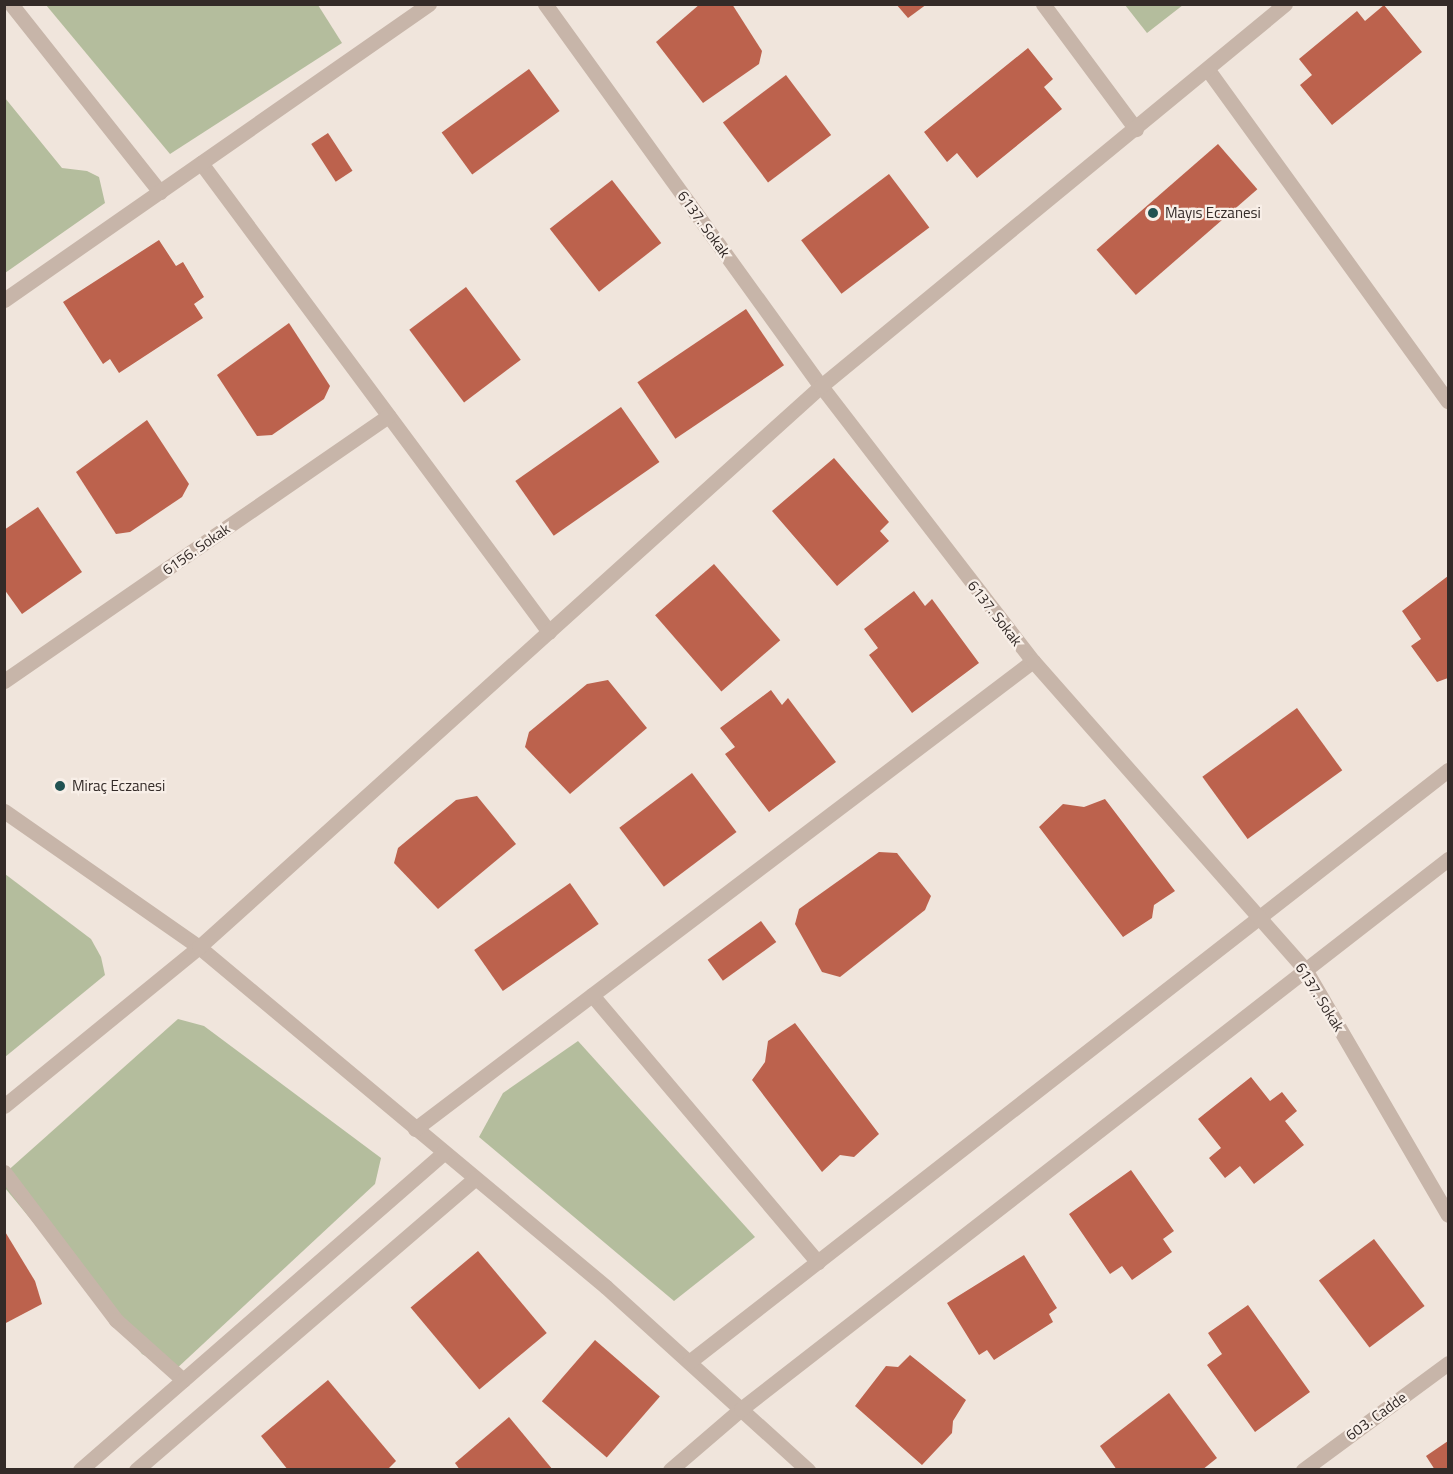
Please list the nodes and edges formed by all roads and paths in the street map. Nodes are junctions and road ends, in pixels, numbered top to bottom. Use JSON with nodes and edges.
{"nodes":[{"id":1,"x":11,"y":4,"type":"edge"},
{"id":2,"x":429,"y":4,"type":"edge"},
{"id":3,"x":545,"y":4,"type":"edge"},
{"id":4,"x":1043,"y":4,"type":"edge"},
{"id":5,"x":1285,"y":4,"type":"edge"},
{"id":6,"x":1208,"y":70,"type":"junction"},
{"id":7,"x":1136,"y":129,"type":"junction"},
{"id":8,"x":201,"y":164,"type":"junction"},
{"id":9,"x":160,"y":192,"type":"junction"},
{"id":10,"x":4,"y":300,"type":"edge"},
{"id":11,"x":822,"y":386,"type":"junction"},
{"id":12,"x":1449,"y":401,"type":"edge"},
{"id":13,"x":388,"y":416,"type":"junction"},
{"id":14,"x":549,"y":632,"type":"junction"},
{"id":15,"x":1033,"y":661,"type":"junction"},
{"id":16,"x":4,"y":681,"type":"edge"},
{"id":17,"x":1449,"y":770,"type":"edge"},
{"id":18,"x":4,"y":811,"type":"edge"},
{"id":19,"x":1449,"y":859,"type":"edge"},
{"id":20,"x":1261,"y":917,"type":"junction"},
{"id":21,"x":199,"y":947,"type":"junction"},
{"id":22,"x":1306,"y":970,"type":"junction"},
{"id":23,"x":592,"y":995,"type":"junction"},
{"id":24,"x":4,"y":1106,"type":"edge"},
{"id":25,"x":415,"y":1128,"type":"junction"},
{"id":26,"x":444,"y":1152,"type":"junction"},
{"id":27,"x":4,"y":1173,"type":"edge"},
{"id":28,"x":475,"y":1178,"type":"junction"},
{"id":29,"x":1449,"y":1215,"type":"edge"},
{"id":30,"x":818,"y":1262,"type":"junction"},
{"id":31,"x":689,"y":1362,"type":"junction"},
{"id":32,"x":1449,"y":1363,"type":"edge"},
{"id":33,"x":183,"y":1380,"type":"junction"},
{"id":34,"x":741,"y":1409,"type":"junction"},
{"id":35,"x":80,"y":1470,"type":"edge"},
{"id":36,"x":136,"y":1470,"type":"edge"},
{"id":37,"x":670,"y":1470,"type":"edge"},
{"id":38,"x":808,"y":1470,"type":"edge"},
{"id":39,"x":1303,"y":1470,"type":"edge"}],
"edges":[{"from":1,"to":9,"type":"street"},
{"from":2,"to":8,"type":"street"},
{"from":3,"to":11,"type":"street","name":"6137. Sokak"},
{"from":4,"to":7,"type":"street"},
{"from":5,"to":6,"type":"street"},
{"from":6,"to":7,"type":"street"},
{"from":6,"to":12,"type":"street"},
{"from":7,"to":11,"type":"street"},
{"from":8,"to":9,"type":"street"},
{"from":8,"to":13,"type":"street"},
{"from":9,"to":10,"type":"street"},
{"from":11,"to":14,"type":"street"},
{"from":11,"to":15,"type":"street","name":"6137. Sokak"},
{"from":13,"to":14,"type":"street"},
{"from":13,"to":16,"type":"street","name":"6156. Sokak"},
{"from":14,"to":21,"type":"street"},
{"from":15,"to":20,"type":"street","name":"6137. Sokak"},
{"from":15,"to":23,"type":"street"},
{"from":17,"to":20,"type":"street"},
{"from":18,"to":21,"type":"street"},
{"from":19,"to":22,"type":"street"},
{"from":20,"to":22,"type":"street","name":"6137. Sokak"},
{"from":20,"to":30,"type":"street"},
{"from":21,"to":24,"type":"street"},
{"from":21,"to":25,"type":"street"},
{"from":22,"to":29,"type":"street","name":"6137. Sokak"},
{"from":22,"to":34,"type":"street"},
{"from":23,"to":25,"type":"street"},
{"from":23,"to":30,"type":"street"},
{"from":25,"to":26,"type":"street"},
{"from":26,"to":28,"type":"street"},
{"from":26,"to":33,"type":"street"},
{"from":27,"to":33,"type":"street"},
{"from":28,"to":31,"type":"street"},
{"from":28,"to":36,"type":"street"},
{"from":30,"to":31,"type":"street"},
{"from":31,"to":34,"type":"street"},
{"from":32,"to":39,"type":"street","name":"603. Cadde"},
{"from":33,"to":35,"type":"street"},
{"from":34,"to":37,"type":"street"},
{"from":34,"to":38,"type":"street"}]}
